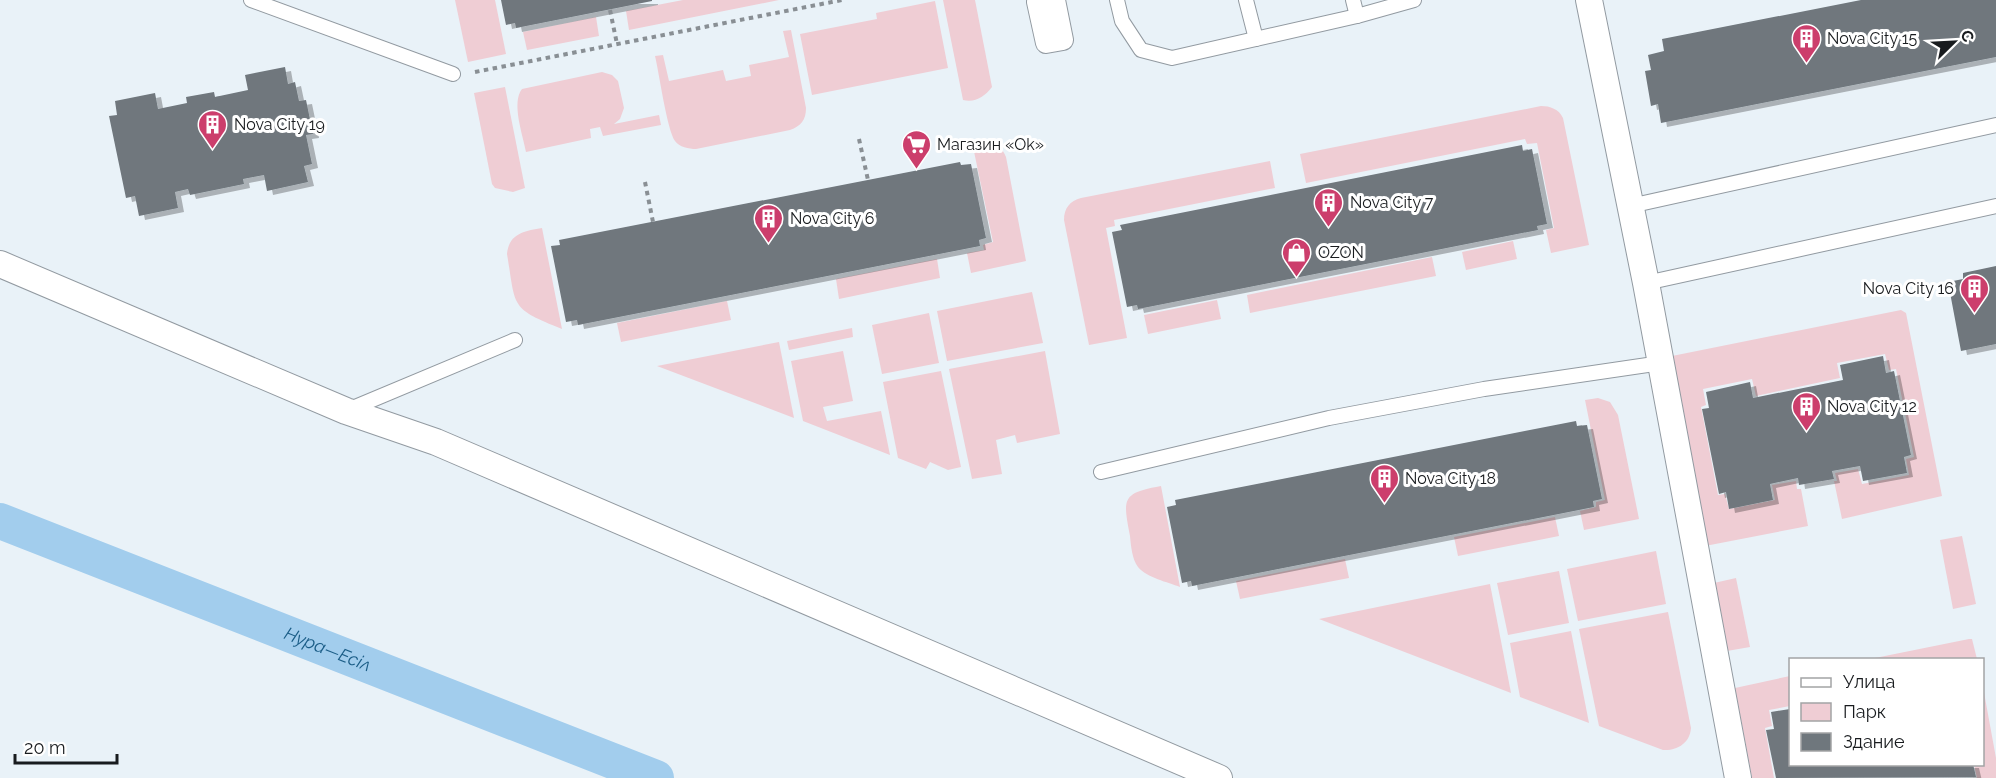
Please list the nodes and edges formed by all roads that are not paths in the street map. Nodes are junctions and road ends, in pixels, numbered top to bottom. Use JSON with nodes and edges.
{"nodes":[{"id":1,"x":251,"y":0,"type":"edge"},
{"id":2,"x":1049,"y":0,"type":"edge"},
{"id":3,"x":1055,"y":0,"type":"edge"},
{"id":4,"x":1117,"y":0,"type":"edge"},
{"id":5,"x":1246,"y":0,"type":"edge"},
{"id":6,"x":1353,"y":0,"type":"edge"},
{"id":7,"x":1414,"y":0,"type":"edge"},
{"id":8,"x":1589,"y":0,"type":"edge"},
{"id":9,"x":1357,"y":16,"type":"junction"},
{"id":10,"x":1256,"y":39,"type":"junction"},
{"id":11,"x":453,"y":74,"type":"road end"},
{"id":12,"x":1996,"y":125,"type":"edge"},
{"id":13,"x":1630,"y":206,"type":"junction"},
{"id":14,"x":1996,"y":206,"type":"edge"},
{"id":15,"x":0,"y":264,"type":"edge"},
{"id":16,"x":1646,"y":283,"type":"junction"},
{"id":17,"x":515,"y":340,"type":"dead end"},
{"id":18,"x":1661,"y":363,"type":"junction"},
{"id":19,"x":346,"y":411,"type":"junction"},
{"id":20,"x":1101,"y":472,"type":"dead end"},
{"id":21,"x":1219,"y":778,"type":"edge"},
{"id":22,"x":1738,"y":778,"type":"edge"}],
"edges":[{"from":1,"to":11,"type":"lane"},
{"from":2,"to":3,"type":"street"},
{"from":4,"to":10,"type":"lane"},
{"from":5,"to":10,"type":"lane"},
{"from":6,"to":9,"type":"lane"},
{"from":7,"to":9,"type":"lane"},
{"from":8,"to":13,"type":"street"},
{"from":9,"to":10,"type":"lane"},
{"from":12,"to":13,"type":"lane"},
{"from":13,"to":16,"type":"street"},
{"from":14,"to":16,"type":"lane"},
{"from":15,"to":19,"type":"street"},
{"from":16,"to":18,"type":"street"},
{"from":17,"to":19,"type":"lane"},
{"from":18,"to":20,"type":"lane"},
{"from":18,"to":22,"type":"street"},
{"from":19,"to":21,"type":"street"}]}
